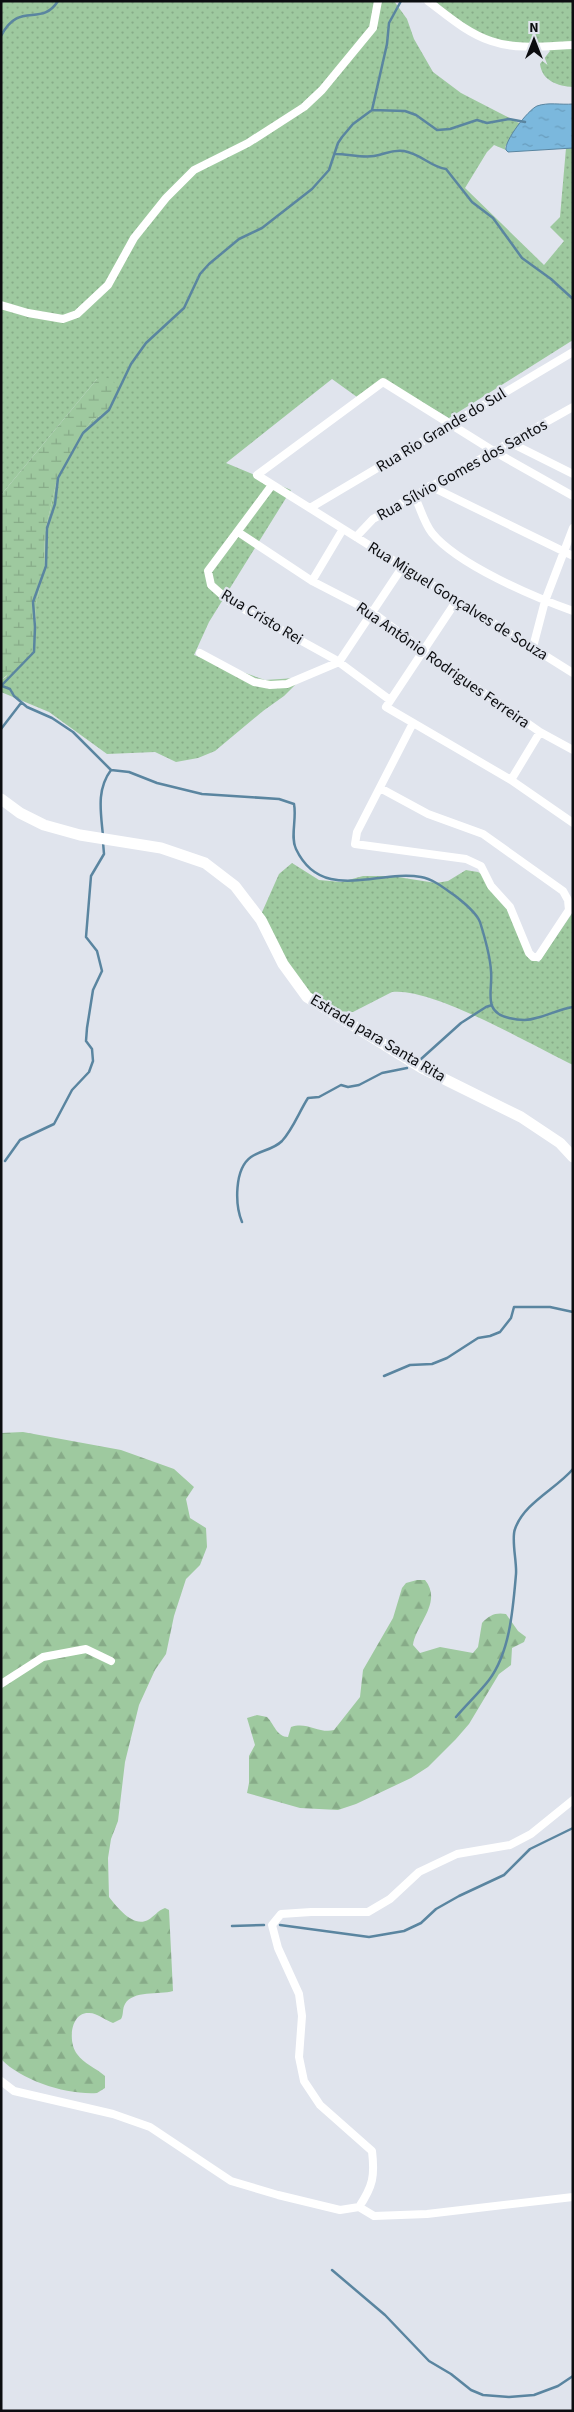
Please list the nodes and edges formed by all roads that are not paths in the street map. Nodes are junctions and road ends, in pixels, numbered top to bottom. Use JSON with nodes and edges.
{"nodes":[{"id":1,"x":378,"y":1,"type":"edge"},
{"id":2,"x":428,"y":1,"type":"edge"},
{"id":3,"x":573,"y":45,"type":"edge"},
{"id":4,"x":1,"y":305,"type":"edge"},
{"id":5,"x":573,"y":352,"type":"edge"},
{"id":6,"x":573,"y":407,"type":"edge"},
{"id":7,"x":569,"y":414,"type":"edge"},
{"id":8,"x":450,"y":424,"type":"junction"},
{"id":9,"x":511,"y":443,"type":"junction"},
{"id":10,"x":496,"y":452,"type":"junction"},
{"id":11,"x":573,"y":474,"type":"edge"},
{"id":12,"x":272,"y":485,"type":"junction"},
{"id":13,"x":430,"y":486,"type":"junction"},
{"id":14,"x":414,"y":495,"type":"junction"},
{"id":15,"x":573,"y":496,"type":"edge"},
{"id":16,"x":310,"y":508,"type":"junction"},
{"id":17,"x":573,"y":528,"type":"edge"},
{"id":18,"x":343,"y":529,"type":"junction"},
{"id":19,"x":238,"y":532,"type":"junction"},
{"id":20,"x":356,"y":537,"type":"junction"},
{"id":21,"x":564,"y":553,"type":"junction"},
{"id":22,"x":573,"y":556,"type":"edge"},
{"id":23,"x":403,"y":566,"type":"junction"},
{"id":24,"x":312,"y":581,"type":"junction"},
{"id":25,"x":457,"y":600,"type":"junction"},
{"id":26,"x":545,"y":601,"type":"junction"},
{"id":27,"x":573,"y":611,"type":"edge"},
{"id":28,"x":372,"y":612,"type":"junction"},
{"id":29,"x":533,"y":647,"type":"junction"},
{"id":30,"x":424,"y":651,"type":"junction"},
{"id":31,"x":200,"y":653,"type":"dead end"},
{"id":32,"x":339,"y":662,"type":"junction"},
{"id":33,"x":573,"y":673,"type":"edge"},
{"id":34,"x":388,"y":704,"type":"junction"},
{"id":35,"x":413,"y":723,"type":"junction"},
{"id":36,"x":540,"y":732,"type":"junction"},
{"id":37,"x":573,"y":750,"type":"edge"},
{"id":38,"x":511,"y":780,"type":"junction"},
{"id":39,"x":380,"y":788,"type":"junction"},
{"id":40,"x":1,"y":800,"type":"edge"},
{"id":41,"x":573,"y":823,"type":"edge"},
{"id":42,"x":573,"y":1157,"type":"edge"},
{"id":43,"x":111,"y":1661,"type":"dead end"},
{"id":44,"x":1,"y":1684,"type":"edge"},
{"id":45,"x":573,"y":1800,"type":"edge"},
{"id":46,"x":1,"y":2081,"type":"edge"},
{"id":47,"x":573,"y":2197,"type":"edge"},
{"id":48,"x":359,"y":2207,"type":"junction"}],
"edges":[{"from":1,"to":4,"type":"street"},
{"from":2,"to":3,"type":"street"},
{"from":5,"to":8,"type":"street","name":"Rua Rio Grande do Sul"},
{"from":6,"to":7,"type":"street","name":"Rua Sílvio Gomes dos Santos"},
{"from":7,"to":9,"type":"street","name":"Rua Sílvio Gomes dos Santos"},
{"from":8,"to":10,"type":"street"},
{"from":8,"to":12,"type":"street","name":"Rua Miguel Gonçalves de Souza"},
{"from":8,"to":16,"type":"street","name":"Rua Rio Grande do Sul"},
{"from":9,"to":10,"type":"street","name":"Rua Sílvio Gomes dos Santos"},
{"from":9,"to":11,"type":"street"},
{"from":10,"to":13,"type":"street","name":"Rua Sílvio Gomes dos Santos"},
{"from":10,"to":15,"type":"street"},
{"from":12,"to":16,"type":"street","name":"Rua Miguel Gonçalves de Souza"},
{"from":12,"to":19,"type":"street","name":"Rua Cristo Rei"},
{"from":13,"to":14,"type":"street","name":"Rua Sílvio Gomes dos Santos"},
{"from":13,"to":21,"type":"street"},
{"from":14,"to":20,"type":"street","name":"Rua Sílvio Gomes dos Santos"},
{"from":14,"to":26,"type":"street"},
{"from":16,"to":18,"type":"street","name":"Rua Miguel Gonçalves de Souza"},
{"from":17,"to":21,"type":"street"},
{"from":18,"to":20,"type":"street","name":"Rua Miguel Gonçalves de Souza"},
{"from":18,"to":24,"type":"street"},
{"from":19,"to":24,"type":"street","name":"Rua Antônio Rodrigues Ferreira"},
{"from":19,"to":32,"type":"street","name":"Rua Cristo Rei"},
{"from":20,"to":23,"type":"street","name":"Rua Miguel Gonçalves de Souza"},
{"from":21,"to":22,"type":"street"},
{"from":21,"to":26,"type":"street"},
{"from":23,"to":25,"type":"street","name":"Rua Miguel Gonçalves de Souza"},
{"from":23,"to":28,"type":"street"},
{"from":24,"to":28,"type":"street","name":"Rua Antônio Rodrigues Ferreira"},
{"from":25,"to":29,"type":"street","name":"Rua Miguel Gonçalves de Souza"},
{"from":25,"to":30,"type":"street"},
{"from":26,"to":27,"type":"street"},
{"from":26,"to":29,"type":"street"},
{"from":28,"to":30,"type":"street","name":"Rua Antônio Rodrigues Ferreira"},
{"from":28,"to":32,"type":"street"},
{"from":29,"to":33,"type":"street","name":"Rua Miguel Gonçalves de Souza"},
{"from":30,"to":34,"type":"street"},
{"from":30,"to":36,"type":"street","name":"Rua Antônio Rodrigues Ferreira"},
{"from":31,"to":32,"type":"street"},
{"from":32,"to":34,"type":"street","name":"Rua Cristo Rei"},
{"from":34,"to":35,"type":"street","name":"Rua Cristo Rei"},
{"from":35,"to":38,"type":"street","name":"Rua Cristo Rei"},
{"from":35,"to":39,"type":"street"},
{"from":36,"to":37,"type":"street","name":"Rua Antônio Rodrigues Ferreira"},
{"from":36,"to":38,"type":"street"},
{"from":38,"to":41,"type":"street","name":"Rua Cristo Rei"},
{"from":39,"to":39,"type":"street"},
{"from":40,"to":42,"type":"main road","name":"Estrada para Santa Rita"},
{"from":43,"to":44,"type":"street"},
{"from":45,"to":48,"type":"street"},
{"from":46,"to":48,"type":"street"},
{"from":47,"to":48,"type":"street"}]}
